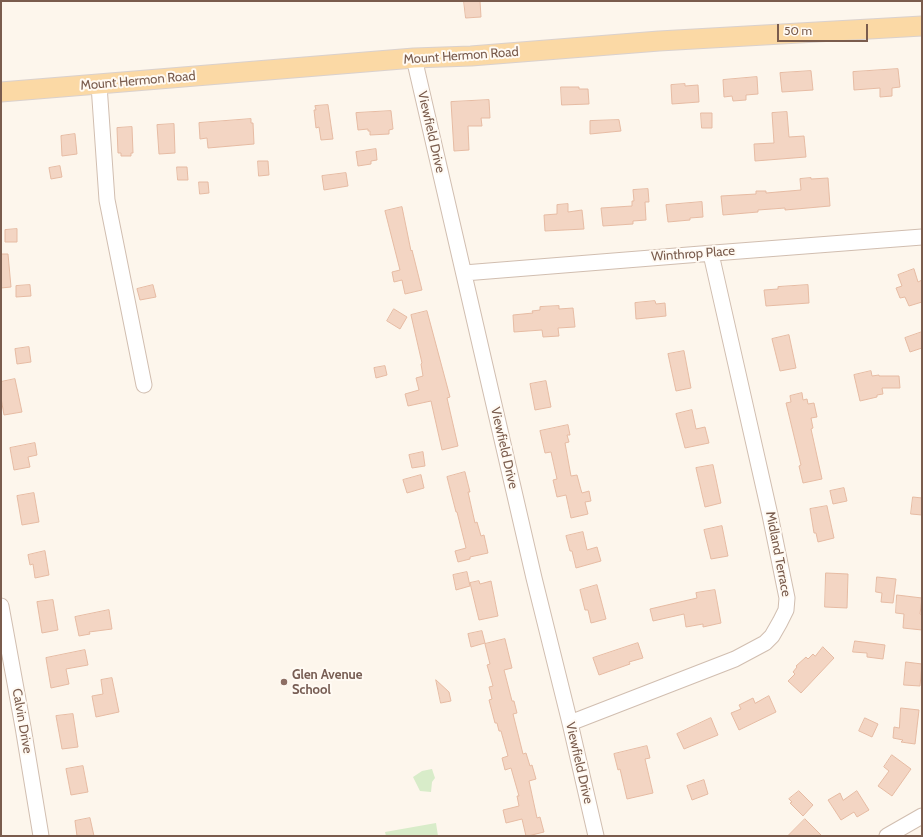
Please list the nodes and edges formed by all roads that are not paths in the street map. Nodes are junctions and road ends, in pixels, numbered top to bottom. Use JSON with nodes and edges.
{"nodes":[{"id":1,"x":922,"y":26,"type":"edge"},
{"id":2,"x":414,"y":58,"type":"junction"},
{"id":3,"x":99,"y":85,"type":"junction"},
{"id":4,"x":1,"y":92,"type":"edge"},
{"id":5,"x":922,"y":237,"type":"edge"},
{"id":6,"x":710,"y":254,"type":"junction"},
{"id":7,"x":464,"y":273,"type":"junction"},
{"id":8,"x":144,"y":385,"type":"dead end"},
{"id":9,"x":1,"y":606,"type":"edge"},
{"id":10,"x":570,"y":723,"type":"junction"},
{"id":11,"x":922,"y":816,"type":"edge"},
{"id":12,"x":42,"y":836,"type":"edge"},
{"id":13,"x":596,"y":836,"type":"edge"},
{"id":14,"x":887,"y":836,"type":"edge"}],
"edges":[{"from":1,"to":2,"type":"main road","name":"Mount Hermon Road"},
{"from":2,"to":3,"type":"main road","name":"Mount Hermon Road"},
{"from":2,"to":7,"type":"street","name":"Viewfield Drive"},
{"from":3,"to":4,"type":"main road","name":"Mount Hermon Road"},
{"from":3,"to":8,"type":"street"},
{"from":5,"to":6,"type":"street","name":"Winthrop Place"},
{"from":6,"to":7,"type":"street","name":"Winthrop Place"},
{"from":6,"to":10,"type":"street","name":"Midland Terrace"},
{"from":7,"to":10,"type":"street","name":"Viewfield Drive"},
{"from":9,"to":12,"type":"street","name":"Calvin Drive"},
{"from":10,"to":13,"type":"street","name":"Viewfield Drive"},
{"from":11,"to":14,"type":"street"}]}
